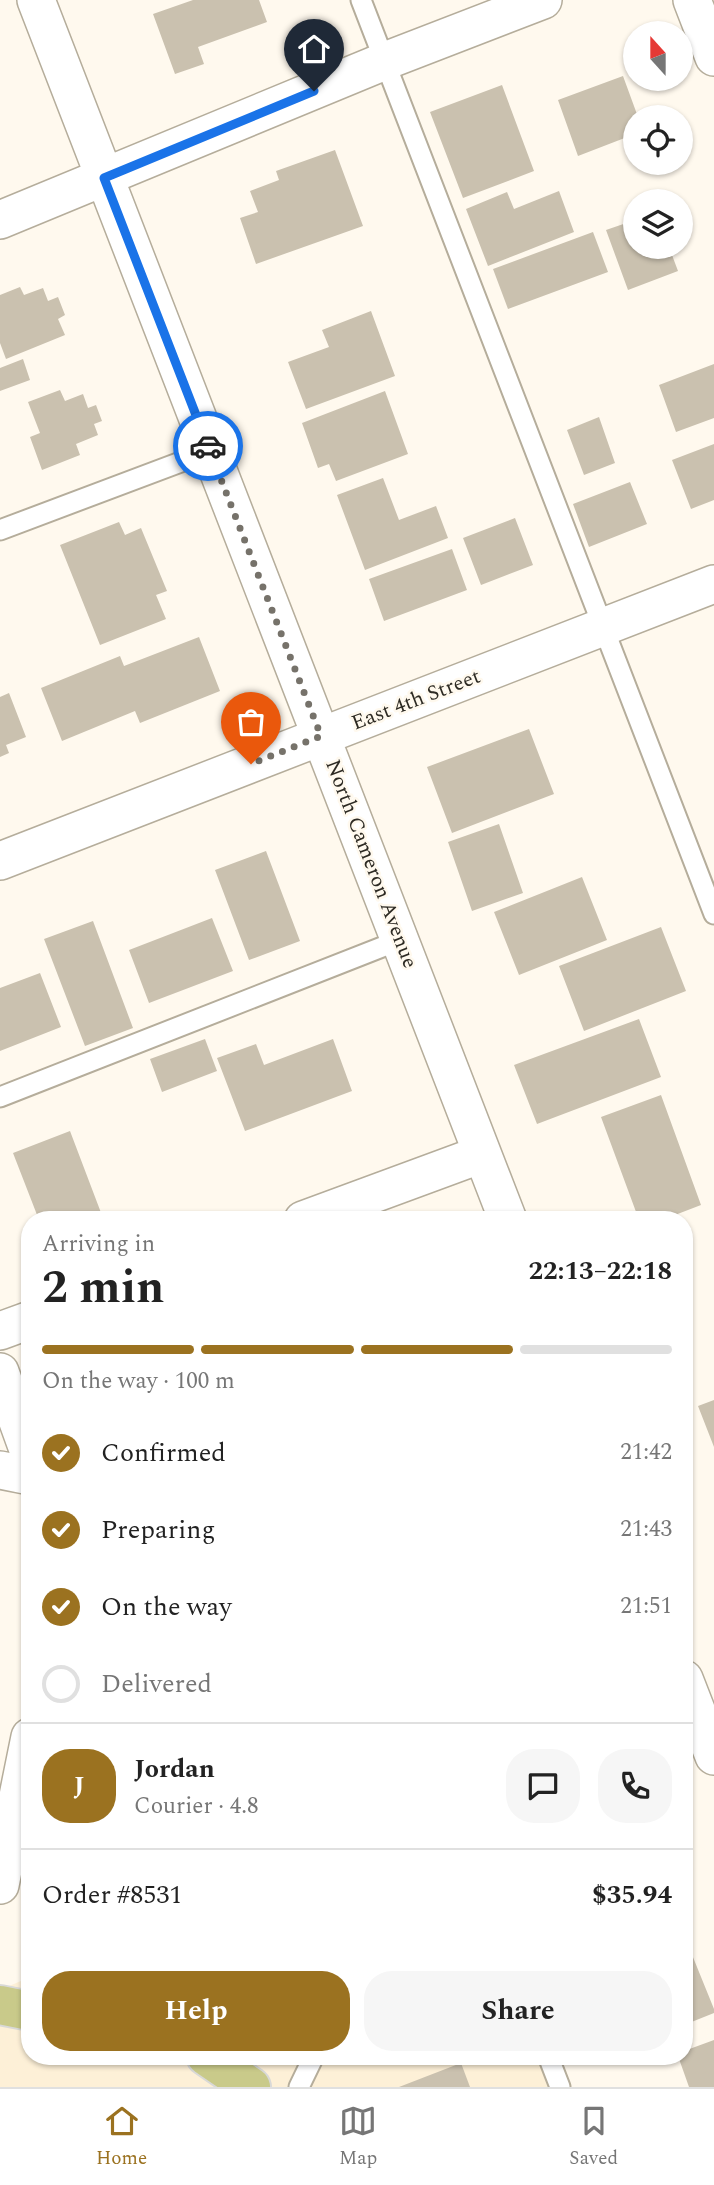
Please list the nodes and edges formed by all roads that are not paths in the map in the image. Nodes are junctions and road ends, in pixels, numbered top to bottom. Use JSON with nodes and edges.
{"nodes":[{"id":1,"x":36,"y":0,"type":"edge"},
{"id":2,"x":361,"y":0,"type":"edge"},
{"id":3,"x":544,"y":0,"type":"edge"},
{"id":4,"x":692,"y":0,"type":"edge"},
{"id":5,"x":714,"y":57,"type":"edge"},
{"id":6,"x":385,"y":61,"type":"junction"},
{"id":7,"x":104,"y":178,"type":"junction"},
{"id":8,"x":0,"y":220,"type":"edge"},
{"id":9,"x":210,"y":451,"type":"junction"},
{"id":10,"x":0,"y":530,"type":"edge"},
{"id":11,"x":714,"y":584,"type":"edge"},
{"id":12,"x":603,"y":627,"type":"junction"},
{"id":13,"x":321,"y":736,"type":"junction"},
{"id":14,"x":0,"y":860,"type":"edge"},
{"id":15,"x":714,"y":914,"type":"edge"},
{"id":16,"x":400,"y":940,"type":"junction"},
{"id":17,"x":0,"y":1097,"type":"edge"},
{"id":18,"x":482,"y":1154,"type":"junction"},
{"id":19,"x":327,"y":1211,"type":"edge"},
{"id":20,"x":504,"y":1211,"type":"edge"},
{"id":21,"x":21,"y":1323,"type":"edge"},
{"id":22,"x":0,"y":1331,"type":"edge"},
{"id":23,"x":0,"y":1372,"type":"edge"},
{"id":24,"x":21,"y":1430,"type":"edge"},
{"id":25,"x":0,"y":1470,"type":"edge"},
{"id":26,"x":21,"y":1474,"type":"edge"},
{"id":27,"x":695,"y":1700,"type":"edge"},
{"id":28,"x":714,"y":1756,"type":"edge"},
{"id":29,"x":21,"y":1781,"type":"edge"},
{"id":30,"x":0,"y":1885,"type":"edge"},
{"id":31,"x":0,"y":2005,"type":"edge"},
{"id":32,"x":21,"y":2009,"type":"edge"},
{"id":33,"x":219,"y":2065,"type":"edge"},
{"id":34,"x":310,"y":2065,"type":"edge"},
{"id":35,"x":551,"y":2065,"type":"edge"},
{"id":36,"x":251,"y":2087,"type":"edge"},
{"id":37,"x":299,"y":2087,"type":"edge"},
{"id":38,"x":560,"y":2087,"type":"edge"}],
"edges":[{"from":1,"to":7,"type":"street","name":"North Cameron Avenue"},
{"from":2,"to":6,"type":"lane"},
{"from":3,"to":6,"type":"street"},
{"from":4,"to":5,"type":"street"},
{"from":6,"to":7,"type":"street"},
{"from":6,"to":12,"type":"lane"},
{"from":7,"to":8,"type":"street"},
{"from":7,"to":9,"type":"street","name":"North Cameron Avenue"},
{"from":9,"to":10,"type":"lane"},
{"from":9,"to":13,"type":"street","name":"North Cameron Avenue"},
{"from":11,"to":12,"type":"street","name":"East 4th Street"},
{"from":12,"to":13,"type":"street","name":"East 4th Street"},
{"from":12,"to":15,"type":"lane"},
{"from":13,"to":14,"type":"street","name":"East 4th Street"},
{"from":13,"to":16,"type":"street","name":"North Cameron Avenue"},
{"from":16,"to":17,"type":"lane"},
{"from":16,"to":18,"type":"street","name":"North Cameron Avenue"},
{"from":18,"to":19,"type":"street"},
{"from":18,"to":20,"type":"street","name":"North Cameron Avenue"},
{"from":21,"to":22,"type":"street"},
{"from":23,"to":24,"type":"street"},
{"from":25,"to":26,"type":"street"},
{"from":27,"to":28,"type":"street"},
{"from":29,"to":30,"type":"street"},
{"from":31,"to":32,"type":"main road"},
{"from":33,"to":36,"type":"main road"},
{"from":34,"to":37,"type":"lane"},
{"from":35,"to":38,"type":"lane"}]}
